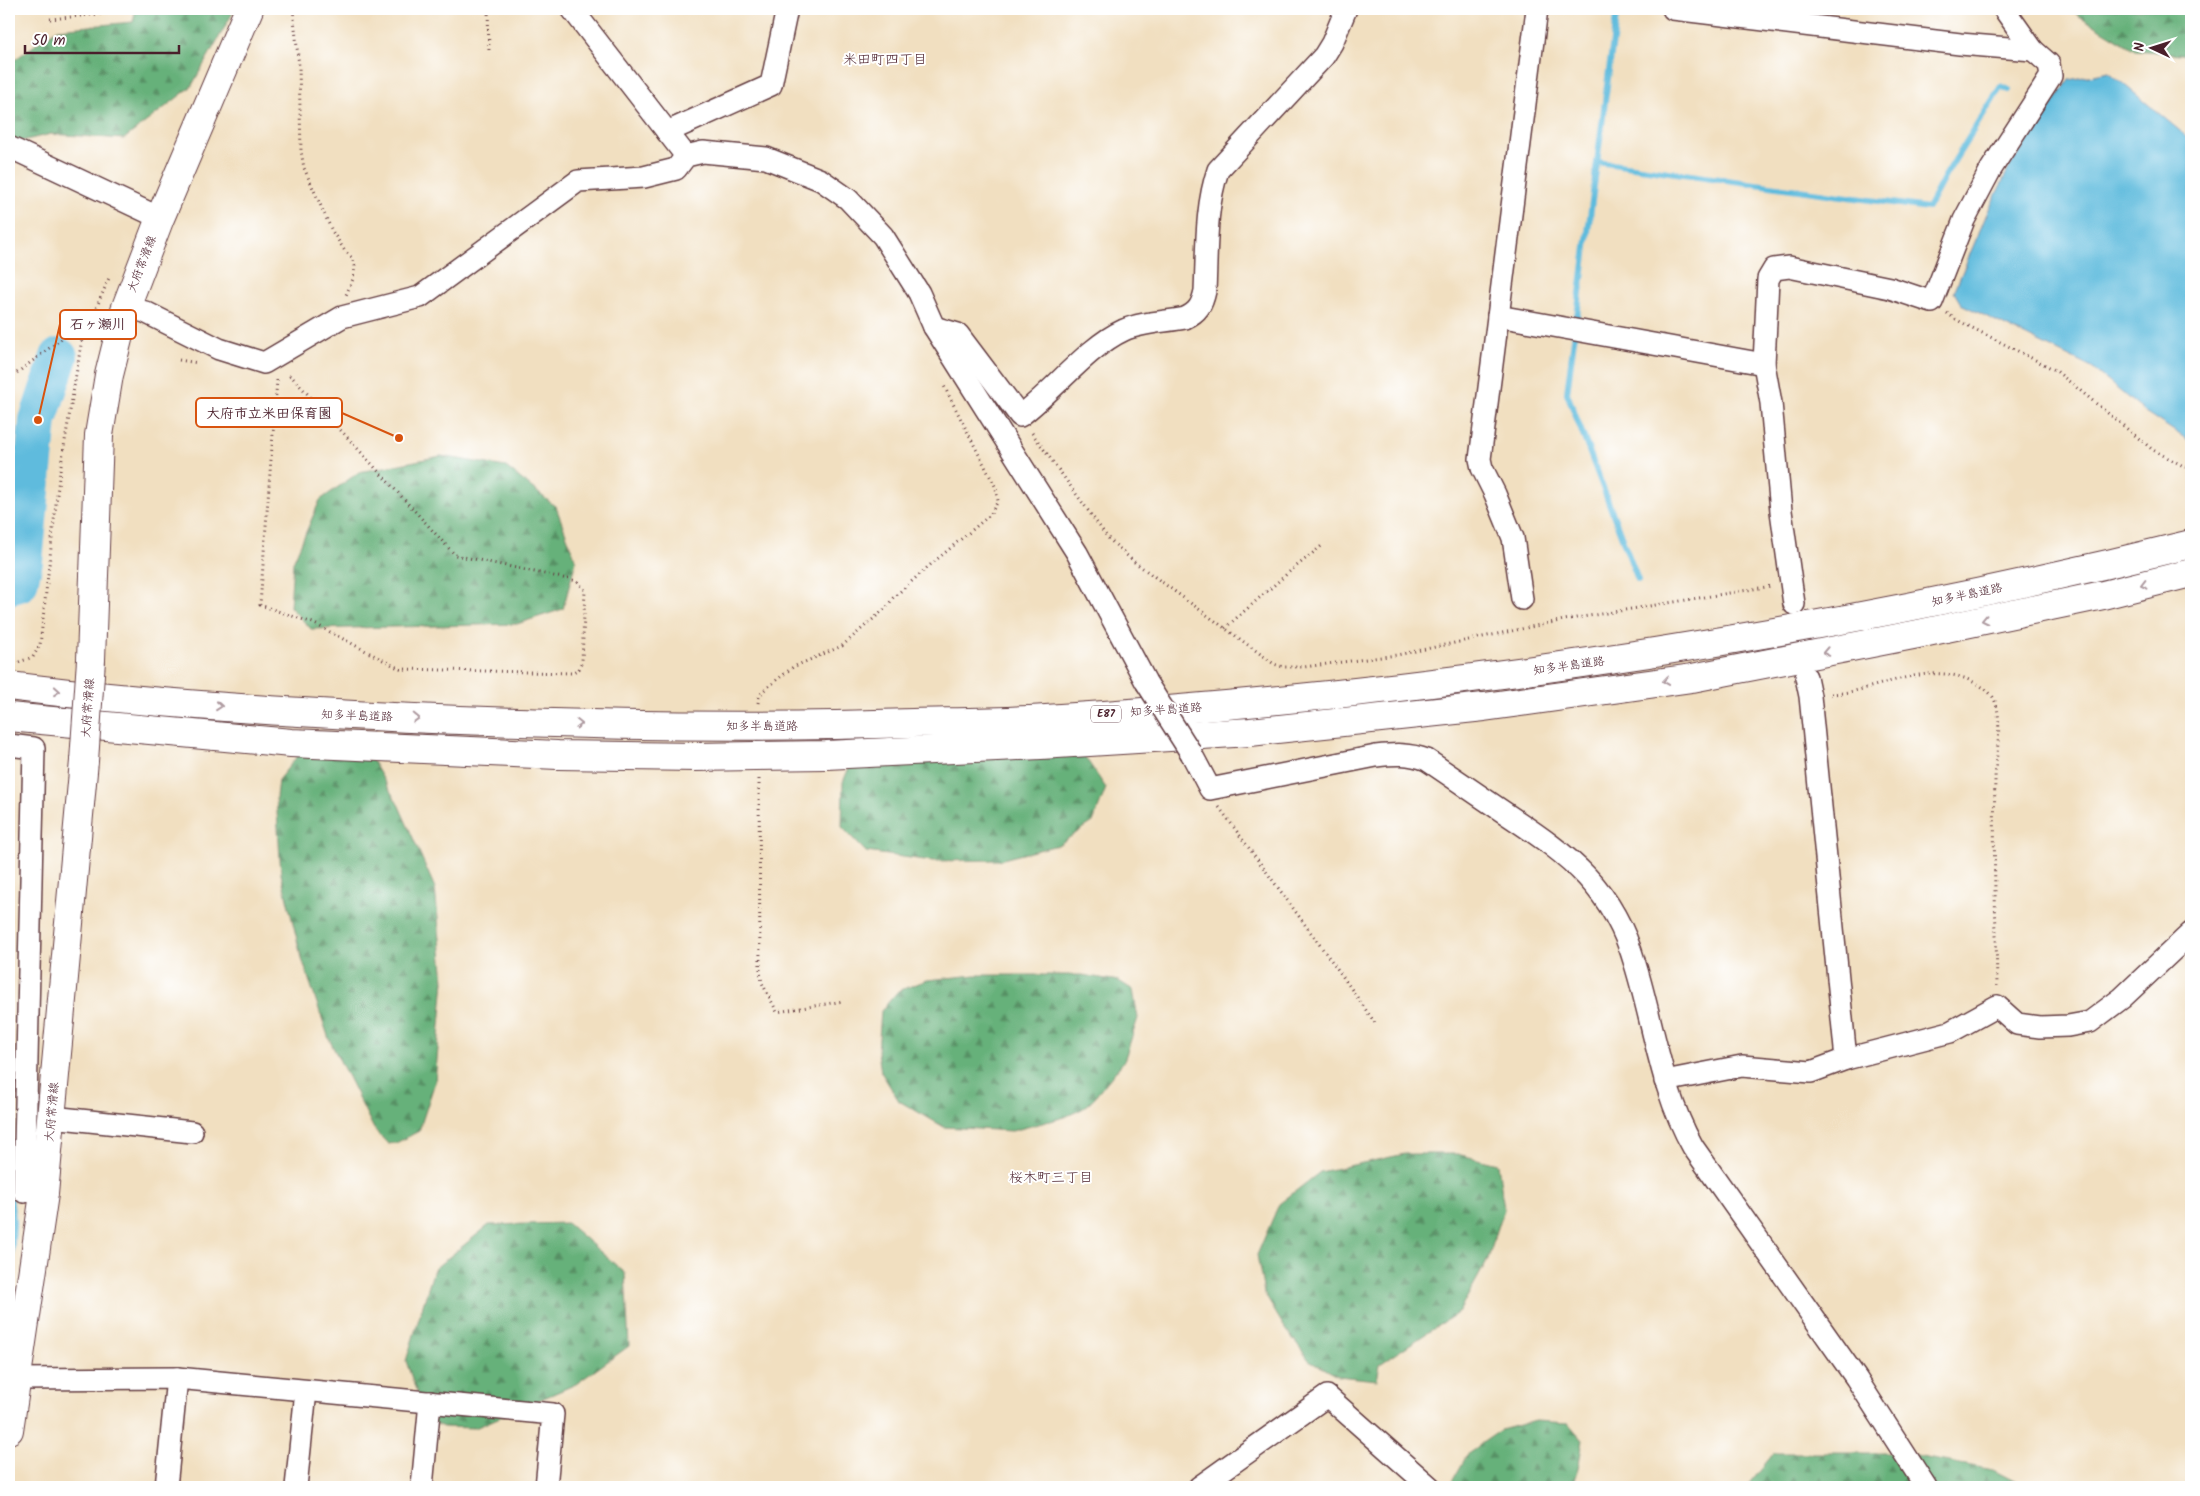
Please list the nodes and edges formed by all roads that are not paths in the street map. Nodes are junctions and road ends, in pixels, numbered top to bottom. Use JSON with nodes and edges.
{"nodes":[{"id":1,"x":249,"y":9,"type":"edge"},
{"id":2,"x":572,"y":9,"type":"edge"},
{"id":3,"x":787,"y":9,"type":"edge"},
{"id":4,"x":1346,"y":9,"type":"edge"},
{"id":5,"x":1537,"y":9,"type":"edge"},
{"id":6,"x":1673,"y":9,"type":"edge"},
{"id":7,"x":2004,"y":9,"type":"edge"},
{"id":8,"x":2032,"y":50,"type":"junction"},
{"id":9,"x":667,"y":132,"type":"junction"},
{"id":10,"x":9,"y":147,"type":"edge"},
{"id":11,"x":686,"y":156,"type":"junction"},
{"id":12,"x":160,"y":218,"type":"junction"},
{"id":13,"x":126,"y":307,"type":"junction"},
{"id":14,"x":1498,"y":316,"type":"junction"},
{"id":15,"x":934,"y":327,"type":"junction"},
{"id":16,"x":1764,"y":364,"type":"junction"},
{"id":17,"x":2191,"y":544,"type":"edge"},
{"id":18,"x":2191,"y":573,"type":"edge"},
{"id":19,"x":1522,"y":599,"type":"dead end"},
{"id":20,"x":1794,"y":604,"type":"dead end"},
{"id":21,"x":11,"y":674,"type":"edge"},
{"id":22,"x":1808,"y":686,"type":"road end"},
{"id":23,"x":9,"y":717,"type":"edge"},
{"id":24,"x":9,"y":745,"type":"edge"},
{"id":25,"x":2191,"y":933,"type":"edge"},
{"id":26,"x":1846,"y":1058,"type":"junction"},
{"id":27,"x":1665,"y":1081,"type":"junction"},
{"id":28,"x":52,"y":1117,"type":"junction"},
{"id":29,"x":192,"y":1132,"type":"dead end"},
{"id":30,"x":26,"y":1192,"type":"edge"},
{"id":31,"x":177,"y":1378,"type":"junction"},
{"id":32,"x":16,"y":1379,"type":"junction"},
{"id":33,"x":306,"y":1391,"type":"junction"},
{"id":34,"x":430,"y":1402,"type":"junction"},
{"id":35,"x":9,"y":1430,"type":"edge"},
{"id":36,"x":166,"y":1487,"type":"edge"},
{"id":37,"x":296,"y":1487,"type":"edge"},
{"id":38,"x":422,"y":1487,"type":"edge"},
{"id":39,"x":546,"y":1487,"type":"edge"},
{"id":40,"x":1199,"y":1487,"type":"edge"},
{"id":41,"x":1430,"y":1487,"type":"edge"},
{"id":42,"x":1926,"y":1487,"type":"edge"}],
"edges":[{"from":1,"to":12,"type":"main road","name":"大府常滑線"},
{"from":2,"to":9,"type":"street"},
{"from":3,"to":9,"type":"street"},
{"from":4,"to":15,"type":"street"},
{"from":5,"to":14,"type":"street"},
{"from":6,"to":8,"type":"street"},
{"from":7,"to":8,"type":"street"},
{"from":8,"to":16,"type":"street"},
{"from":9,"to":11,"type":"street"},
{"from":10,"to":12,"type":"street"},
{"from":11,"to":13,"type":"street"},
{"from":11,"to":15,"type":"street"},
{"from":12,"to":13,"type":"main road","name":"大府常滑線"},
{"from":13,"to":28,"type":"main road","name":"大府常滑線","bridge":true},
{"from":14,"to":16,"type":"street"},
{"from":14,"to":19,"type":"street"},
{"from":15,"to":27,"type":"street","bridge":true},
{"from":16,"to":20,"type":"street"},
{"from":21,"to":17,"type":"main road","name":"知多半島道路","number":"E87","one_way":true},
{"from":18,"to":23,"type":"main road","number":"E87","one_way":true},
{"from":22,"to":26,"type":"street"},
{"from":24,"to":30,"type":"street"},
{"from":25,"to":26,"type":"street"},
{"from":26,"to":27,"type":"street"},
{"from":27,"to":42,"type":"street"},
{"from":28,"to":29,"type":"street"},
{"from":28,"to":30,"type":"main road","name":"大府常滑線"},
{"from":30,"to":32,"type":"main road","name":"大府常滑線"},
{"from":31,"to":32,"type":"street"},
{"from":31,"to":33,"type":"street"},
{"from":31,"to":36,"type":"street"},
{"from":32,"to":35,"type":"main road","name":"大府常滑線"},
{"from":33,"to":34,"type":"street"},
{"from":33,"to":37,"type":"street"},
{"from":34,"to":38,"type":"street"},
{"from":34,"to":39,"type":"street"},
{"from":40,"to":41,"type":"street"}]}
